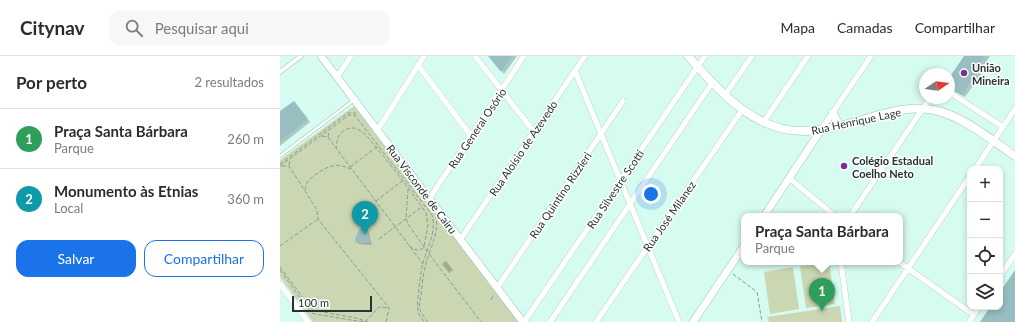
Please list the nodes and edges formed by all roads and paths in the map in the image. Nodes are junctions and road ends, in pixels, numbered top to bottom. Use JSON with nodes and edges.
{"nodes":[{"id":1,"x":301,"y":56,"type":"edge"},
{"id":2,"x":321,"y":56,"type":"edge"},
{"id":3,"x":351,"y":56,"type":"edge"},
{"id":4,"x":424,"y":56,"type":"edge"},
{"id":5,"x":475,"y":56,"type":"edge"},
{"id":6,"x":524,"y":56,"type":"edge"},
{"id":7,"x":585,"y":56,"type":"edge"},
{"id":8,"x":688,"y":56,"type":"edge"},
{"id":9,"x":705,"y":56,"type":"edge"},
{"id":10,"x":752,"y":56,"type":"edge"},
{"id":11,"x":808,"y":56,"type":"edge"},
{"id":12,"x":871,"y":56,"type":"edge"},
{"id":13,"x":418,"y":65,"type":"junction"},
{"id":14,"x":698,"y":67,"type":"junction"},
{"id":15,"x":575,"y":71,"type":"junction"},
{"id":16,"x":280,"y":72,"type":"edge"},
{"id":17,"x":337,"y":77,"type":"junction"},
{"id":18,"x":712,"y":83,"type":"junction"},
{"id":19,"x":502,"y":90,"type":"junction"},
{"id":20,"x":724,"y":95,"type":"junction"},
{"id":21,"x":955,"y":96,"type":"edge"},
{"id":22,"x":354,"y":99,"type":"junction"},
{"id":23,"x":623,"y":101,"type":"dead end"},
{"id":24,"x":926,"y":104,"type":"edge"},
{"id":25,"x":922,"y":109,"type":"junction"},
{"id":26,"x":1015,"y":109,"type":"edge"},
{"id":27,"x":742,"y":110,"type":"junction"},
{"id":28,"x":833,"y":113,"type":"junction"},
{"id":29,"x":359,"y":116,"type":"dead end"},
{"id":30,"x":763,"y":123,"type":"junction"},
{"id":31,"x":839,"y":126,"type":"junction"},
{"id":32,"x":1003,"y":127,"type":"junction"},
{"id":33,"x":329,"y":130,"type":"junction"},
{"id":34,"x":821,"y":130,"type":"junction"},
{"id":35,"x":378,"y":131,"type":"junction"},
{"id":36,"x":534,"y":132,"type":"junction"},
{"id":37,"x":601,"y":134,"type":"junction"},
{"id":38,"x":321,"y":136,"type":"junction"},
{"id":39,"x":471,"y":136,"type":"junction"},
{"id":40,"x":328,"y":137,"type":"junction"},
{"id":41,"x":385,"y":140,"type":"junction"},
{"id":42,"x":993,"y":141,"type":"junction"},
{"id":43,"x":378,"y":145,"type":"junction"},
{"id":44,"x":376,"y":147,"type":"junction"},
{"id":45,"x":336,"y":148,"type":"junction"},
{"id":46,"x":280,"y":156,"type":"edge"},
{"id":47,"x":1015,"y":156,"type":"edge"},
{"id":48,"x":290,"y":159,"type":"junction"},
{"id":49,"x":280,"y":165,"type":"edge"},
{"id":50,"x":289,"y":166,"type":"junction"},
{"id":51,"x":350,"y":166,"type":"junction"},
{"id":52,"x":977,"y":166,"type":"edge"},
{"id":53,"x":352,"y":170,"type":"junction"},
{"id":54,"x":789,"y":178,"type":"junction"},
{"id":55,"x":408,"y":180,"type":"dead end"},
{"id":56,"x":621,"y":180,"type":"junction"},
{"id":57,"x":402,"y":181,"type":"junction"},
{"id":58,"x":967,"y":181,"type":"edge"},
{"id":59,"x":965,"y":184,"type":"joint"},
{"id":60,"x":408,"y":188,"type":"junction"},
{"id":61,"x":305,"y":190,"type":"junction"},
{"id":62,"x":376,"y":201,"type":"junction"},
{"id":63,"x":427,"y":202,"type":"junction"},
{"id":64,"x":630,"y":204,"type":"junction"},
{"id":65,"x":421,"y":207,"type":"junction"},
{"id":66,"x":766,"y":213,"type":"edge"},
{"id":67,"x":831,"y":213,"type":"edge"},
{"id":68,"x":852,"y":213,"type":"edge"},
{"id":69,"x":406,"y":218,"type":"junction"},
{"id":70,"x":318,"y":219,"type":"junction"},
{"id":71,"x":395,"y":227,"type":"junction"},
{"id":72,"x":379,"y":239,"type":"dead end"},
{"id":73,"x":460,"y":240,"type":"junction"},
{"id":74,"x":280,"y":246,"type":"edge"},
{"id":75,"x":409,"y":246,"type":"junction"},
{"id":76,"x":424,"y":247,"type":"junction"},
{"id":77,"x":648,"y":247,"type":"junction"},
{"id":78,"x":741,"y":250,"type":"edge"},
{"id":79,"x":427,"y":251,"type":"junction"},
{"id":80,"x":429,"y":254,"type":"junction"},
{"id":81,"x":1015,"y":254,"type":"edge"},
{"id":82,"x":423,"y":264,"type":"junction"},
{"id":83,"x":841,"y":265,"type":"edge"},
{"id":84,"x":903,"y":265,"type":"edge"},
{"id":85,"x":280,"y":267,"type":"edge"},
{"id":86,"x":908,"y":268,"type":"junction"},
{"id":87,"x":280,"y":270,"type":"edge"},
{"id":88,"x":728,"y":270,"type":"junction"},
{"id":89,"x":1001,"y":274,"type":"edge"},
{"id":90,"x":280,"y":284,"type":"edge"},
{"id":91,"x":497,"y":288,"type":"junction"},
{"id":92,"x":389,"y":308,"type":"junction"},
{"id":93,"x":978,"y":310,"type":"edge"},
{"id":94,"x":974,"y":315,"type":"junction"},
{"id":95,"x":343,"y":318,"type":"junction"},
{"id":96,"x":364,"y":321,"type":"edge"},
{"id":97,"x":598,"y":321,"type":"edge"},
{"id":98,"x":308,"y":322,"type":"edge"},
{"id":99,"x":343,"y":322,"type":"edge"},
{"id":100,"x":368,"y":322,"type":"edge"},
{"id":101,"x":386,"y":322,"type":"edge"},
{"id":102,"x":425,"y":322,"type":"edge"},
{"id":103,"x":428,"y":322,"type":"edge"},
{"id":104,"x":481,"y":322,"type":"edge"},
{"id":105,"x":524,"y":322,"type":"edge"},
{"id":106,"x":550,"y":322,"type":"edge"},
{"id":107,"x":680,"y":322,"type":"edge"},
{"id":108,"x":693,"y":322,"type":"edge"},
{"id":109,"x":762,"y":322,"type":"edge"},
{"id":110,"x":849,"y":322,"type":"edge"},
{"id":111,"x":872,"y":322,"type":"edge"},
{"id":112,"x":969,"y":322,"type":"edge"}],
"edges":[{"from":1,"to":16,"type":"street"},
{"from":2,"to":17,"type":"street","name":"Rua Visconde de Cairu"},
{"from":3,"to":17,"type":"street"},
{"from":4,"to":13,"type":"street"},
{"from":5,"to":19,"type":"street"},
{"from":6,"to":19,"type":"street","name":"Rua General Osório"},
{"from":7,"to":15,"type":"street","name":"Rua Aloísio de Azevedo"},
{"from":8,"to":14,"type":"main road","name":"Rua Henrique Lage"},
{"from":9,"to":14,"type":"street","name":"Rua Silvestre Scotti"},
{"from":10,"to":20,"type":"street"},
{"from":11,"to":30,"type":"street"},
{"from":12,"to":28,"type":"street"},
{"from":13,"to":35,"type":"street"},
{"from":13,"to":39,"type":"street"},
{"from":14,"to":18,"type":"main road","name":"Rua Henrique Lage"},
{"from":14,"to":56,"type":"street","name":"Rua Silvestre Scotti"},
{"from":15,"to":36,"type":"street","name":"Rua Aloísio de Azevedo"},
{"from":15,"to":37,"type":"street"},
{"from":17,"to":22,"type":"street","name":"Rua Visconde de Cairu"},
{"from":18,"to":20,"type":"main road","name":"Rua Henrique Lage"},
{"from":18,"to":64,"type":"street"},
{"from":19,"to":36,"type":"street"},
{"from":19,"to":39,"type":"street","name":"Rua General Osório"},
{"from":20,"to":27,"type":"main road","name":"Rua Henrique Lage"},
{"from":21,"to":32,"type":"street"},
{"from":22,"to":35,"type":"street","name":"Rua Visconde de Cairu"},
{"from":22,"to":46,"type":"lane"},
{"from":23,"to":37,"type":"street","name":"Rua Quintino Rizzieri"},
{"from":24,"to":25,"type":"street"},
{"from":25,"to":31,"type":"main road","name":"Rua Henrique Lage"},
{"from":25,"to":42,"type":"main road","name":"Rua Henrique Lage"},
{"from":25,"to":68,"type":"street"},
{"from":26,"to":32,"type":"street"},
{"from":27,"to":30,"type":"main road","name":"Rua Henrique Lage"},
{"from":27,"to":77,"type":"street","name":"Rua José Milanez"},
{"from":28,"to":31,"type":"main road"},
{"from":28,"to":34,"type":"street"},
{"from":29,"to":49,"type":"path"},
{"from":30,"to":34,"type":"main road","name":"Rua Henrique Lage"},
{"from":31,"to":34,"type":"main road","name":"Rua Henrique Lage"},
{"from":32,"to":42,"type":"street"},
{"from":33,"to":38,"type":"path"},
{"from":33,"to":40,"type":"path"},
{"from":33,"to":43,"type":"path"},
{"from":34,"to":54,"type":"street"},
{"from":35,"to":41,"type":"street","name":"Rua Visconde de Cairu"},
{"from":36,"to":73,"type":"street","name":"Rua Aloísio de Azevedo"},
{"from":37,"to":56,"type":"street"},
{"from":37,"to":91,"type":"street","name":"Rua Quintino Rizzieri"},
{"from":38,"to":40,"type":"path"},
{"from":38,"to":48,"type":"path"},
{"from":39,"to":63,"type":"street","name":"Rua General Osório"},
{"from":40,"to":45,"type":"path"},
{"from":41,"to":43,"type":"path"},
{"from":41,"to":63,"type":"street","name":"Rua Visconde de Cairu"},
{"from":42,"to":47,"type":"main road","name":"Rua Henrique Lage"},
{"from":42,"to":52,"type":"street"},
{"from":43,"to":44,"type":"path"},
{"from":43,"to":63,"type":"path"},
{"from":44,"to":45,"type":"path"},
{"from":44,"to":51,"type":"path"},
{"from":44,"to":57,"type":"path"},
{"from":45,"to":51,"type":"path"},
{"from":48,"to":49,"type":"path"},
{"from":48,"to":50,"type":"path"},
{"from":49,"to":50,"type":"path"},
{"from":50,"to":61,"type":"path"},
{"from":51,"to":53,"type":"path"},
{"from":53,"to":61,"type":"path"},
{"from":53,"to":62,"type":"path"},
{"from":54,"to":66,"type":"street"},
{"from":54,"to":67,"type":"street"},
{"from":55,"to":63,"type":"path"},
{"from":56,"to":64,"type":"street"},
{"from":56,"to":105,"type":"street","name":"Rua Silvestre Scotti"},
{"from":57,"to":60,"type":"path"},
{"from":57,"to":62,"type":"path"},
{"from":58,"to":59,"type":"street"},
{"from":59,"to":86,"type":"street"},
{"from":60,"to":65,"type":"path"},
{"from":60,"to":69,"type":"path"},
{"from":61,"to":70,"type":"path"},
{"from":62,"to":71,"type":"path"},
{"from":63,"to":65,"type":"path"},
{"from":63,"to":73,"type":"street","name":"Rua Visconde de Cairu"},
{"from":63,"to":79,"type":"path"},
{"from":63,"to":80,"type":"path"},
{"from":64,"to":77,"type":"street"},
{"from":64,"to":106,"type":"street"},
{"from":65,"to":69,"type":"path"},
{"from":65,"to":76,"type":"path"},
{"from":69,"to":71,"type":"path"},
{"from":69,"to":76,"type":"path"},
{"from":70,"to":74,"type":"path"},
{"from":70,"to":92,"type":"path"},
{"from":71,"to":72,"type":"path"},
{"from":71,"to":75,"type":"path"},
{"from":73,"to":91,"type":"street","name":"Rua Visconde de Cairu"},
{"from":75,"to":76,"type":"path"},
{"from":75,"to":82,"type":"path"},
{"from":76,"to":79,"type":"path"},
{"from":77,"to":97,"type":"street","name":"Rua José Milanez"},
{"from":77,"to":107,"type":"street"},
{"from":78,"to":88,"type":"street"},
{"from":79,"to":80,"type":"path"},
{"from":79,"to":82,"type":"path"},
{"from":80,"to":103,"type":"path"},
{"from":80,"to":104,"type":"path"},
{"from":81,"to":89,"type":"street"},
{"from":82,"to":102,"type":"path"},
{"from":83,"to":110,"type":"street"},
{"from":84,"to":86,"type":"street"},
{"from":85,"to":96,"type":"path"},
{"from":86,"to":94,"type":"street"},
{"from":86,"to":111,"type":"street"},
{"from":87,"to":95,"type":"path"},
{"from":88,"to":108,"type":"street"},
{"from":88,"to":109,"type":"path"},
{"from":90,"to":98,"type":"street"},
{"from":91,"to":105,"type":"street","name":"Rua Visconde de Cairu"},
{"from":92,"to":96,"type":"path"},
{"from":92,"to":101,"type":"path"},
{"from":93,"to":94,"type":"street"},
{"from":94,"to":112,"type":"street"},
{"from":95,"to":96,"type":"path"},
{"from":95,"to":99,"type":"path"},
{"from":96,"to":100,"type":"path"}]}
